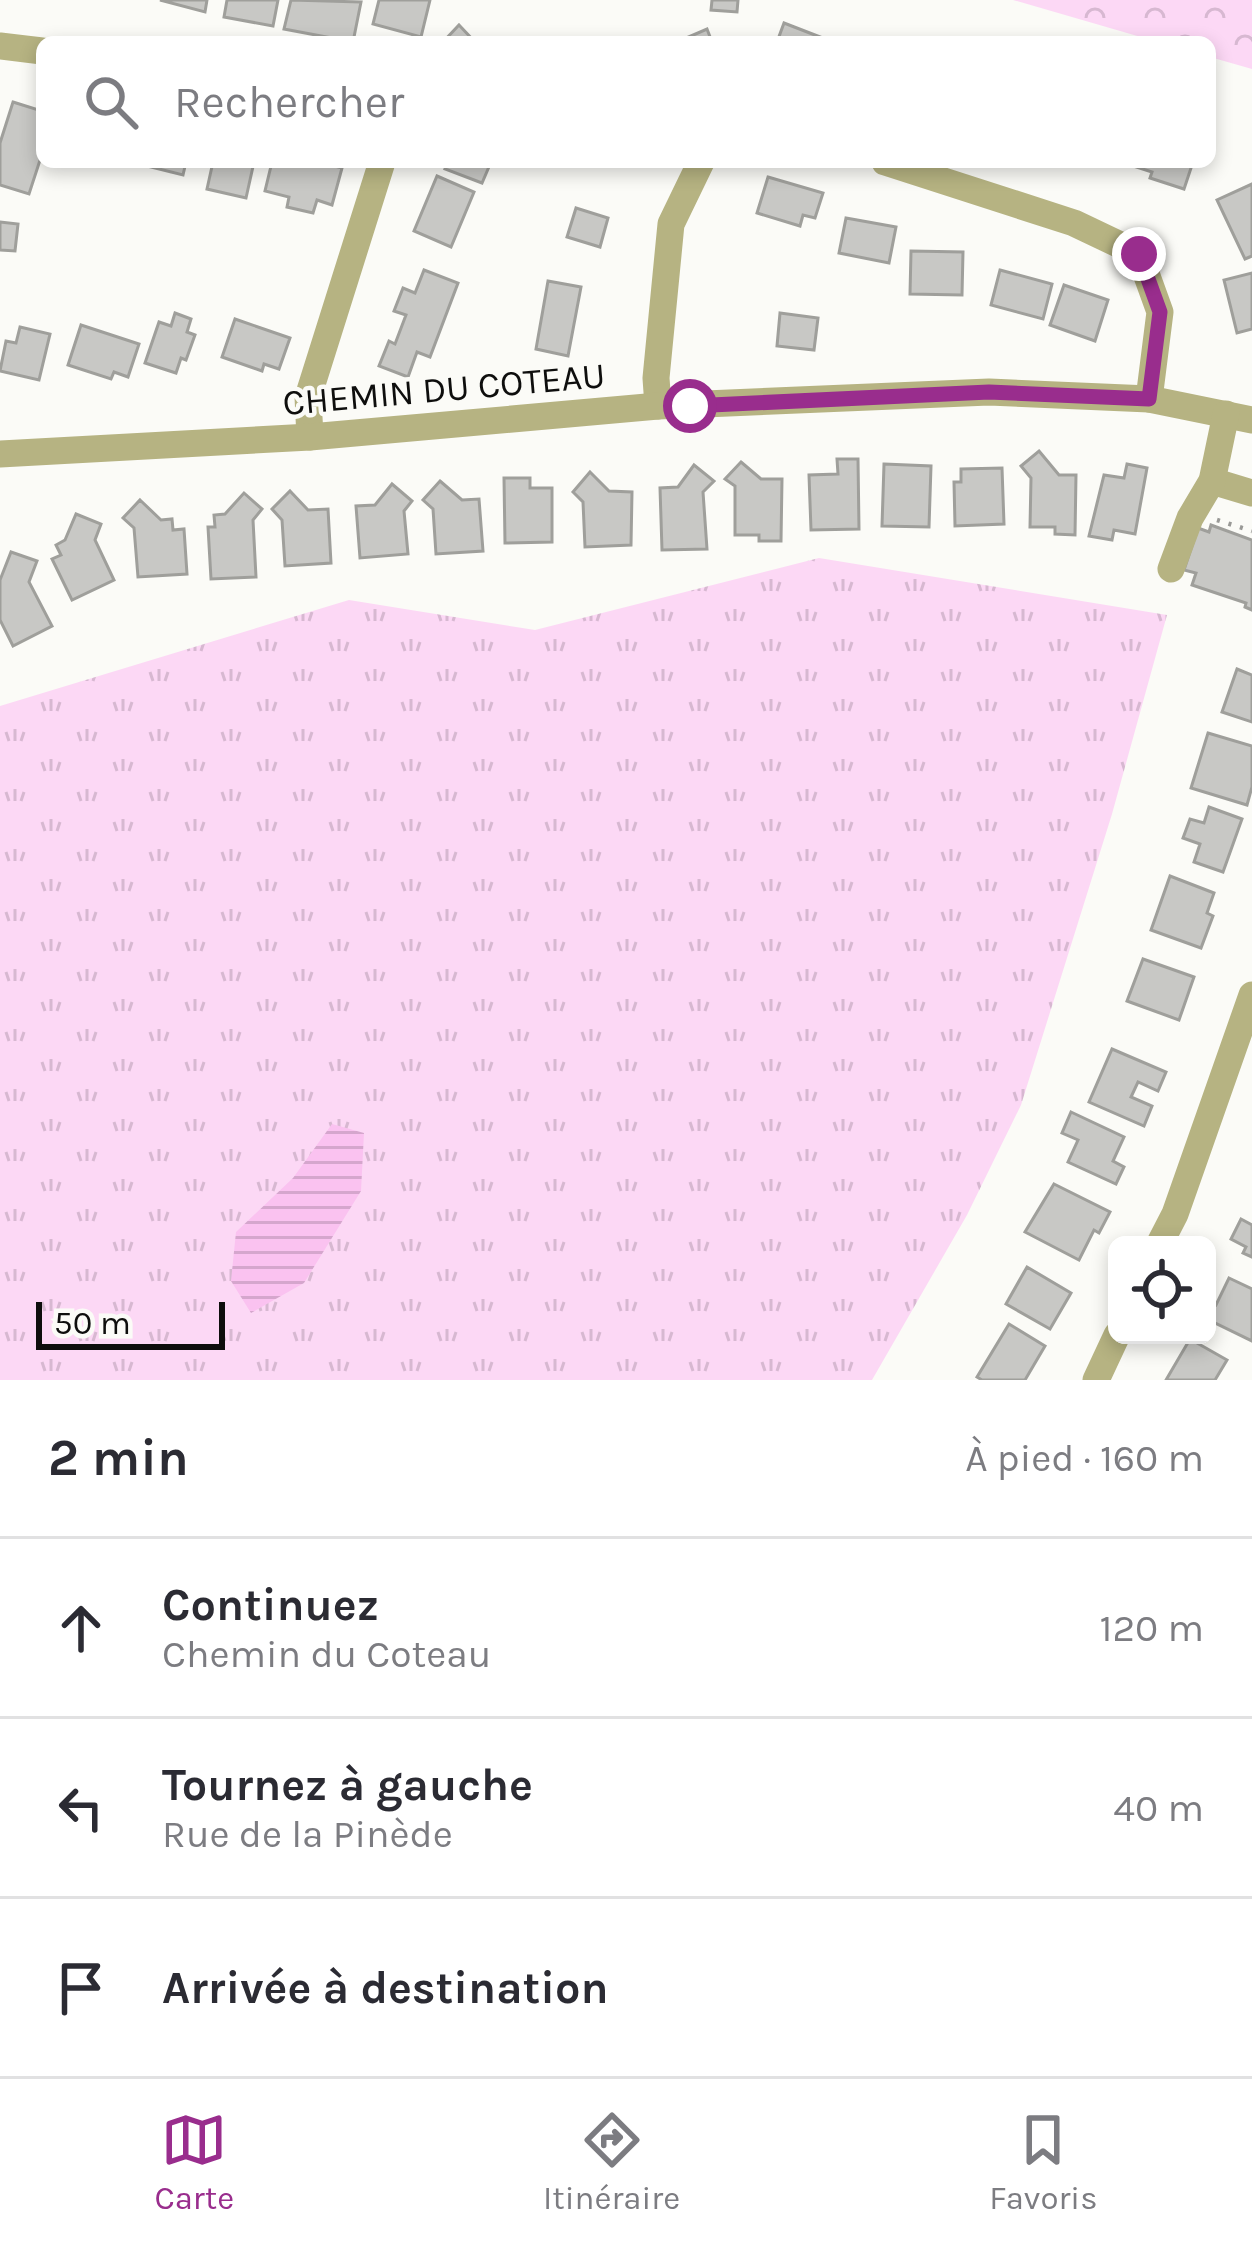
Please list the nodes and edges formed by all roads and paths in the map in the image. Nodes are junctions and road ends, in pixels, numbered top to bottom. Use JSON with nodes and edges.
{"nodes":[{"id":1,"x":0,"y":46,"type":"edge"},
{"id":2,"x":36,"y":50,"type":"edge"},
{"id":3,"x":380,"y":168,"type":"edge"},
{"id":4,"x":698,"y":168,"type":"edge"},
{"id":5,"x":904,"y":168,"type":"edge"},
{"id":6,"x":1149,"y":399,"type":"junction"},
{"id":7,"x":658,"y":406,"type":"junction"},
{"id":8,"x":1239,"y":417,"type":"edge"},
{"id":9,"x":310,"y":437,"type":"junction"},
{"id":10,"x":0,"y":454,"type":"edge"},
{"id":11,"x":1212,"y":481,"type":"junction"},
{"id":12,"x":1252,"y":493,"type":"edge"},
{"id":13,"x":1216,"y":519,"type":"dead end"},
{"id":14,"x":1252,"y":531,"type":"edge"},
{"id":15,"x":1172,"y":569,"type":"dead end"},
{"id":16,"x":1252,"y":995,"type":"edge"},
{"id":17,"x":1245,"y":1039,"type":"edge"},
{"id":18,"x":1164,"y":1236,"type":"edge"},
{"id":19,"x":1113,"y":1344,"type":"edge"},
{"id":20,"x":1096,"y":1380,"type":"edge"}],
"edges":[{"from":1,"to":2,"type":"street"},
{"from":3,"to":9,"type":"street"},
{"from":4,"to":7,"type":"street"},
{"from":5,"to":6,"type":"street"},
{"from":6,"to":7,"type":"street","name":"CHEMIN DU COTEAU"},
{"from":6,"to":8,"type":"street","name":"CHEMIN DU COTEAU"},
{"from":7,"to":9,"type":"street","name":"CHEMIN DU COTEAU"},
{"from":8,"to":11,"type":"street"},
{"from":9,"to":10,"type":"street","name":"CHEMIN DU COTEAU"},
{"from":11,"to":12,"type":"street"},
{"from":11,"to":15,"type":"street"},
{"from":13,"to":14,"type":"path"},
{"from":16,"to":17,"type":"street"},
{"from":17,"to":18,"type":"street"},
{"from":19,"to":20,"type":"street"}]}
